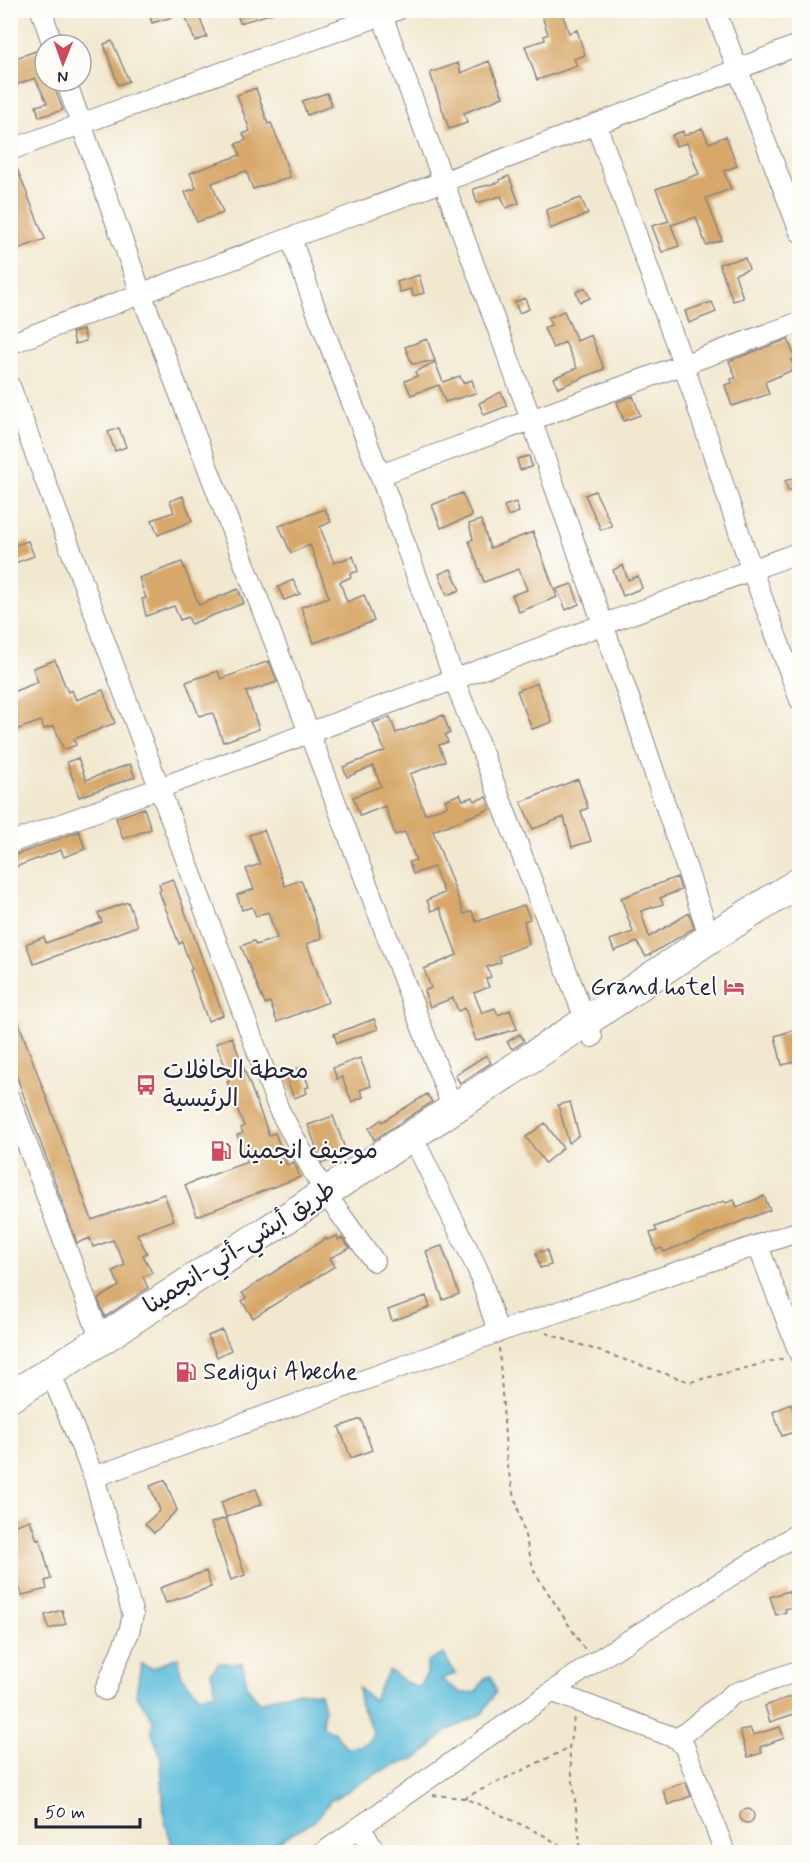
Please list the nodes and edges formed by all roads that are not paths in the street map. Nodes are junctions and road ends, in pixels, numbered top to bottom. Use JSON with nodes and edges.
{"nodes":[{"id":1,"x":41,"y":10,"type":"edge"},
{"id":2,"x":715,"y":10,"type":"edge"},
{"id":3,"x":386,"y":12,"type":"edge"},
{"id":4,"x":49,"y":33,"type":"edge"},
{"id":5,"x":800,"y":44,"type":"edge"},
{"id":6,"x":737,"y":70,"type":"junction"},
{"id":7,"x":70,"y":93,"type":"edge"},
{"id":8,"x":81,"y":124,"type":"junction"},
{"id":9,"x":596,"y":124,"type":"junction"},
{"id":10,"x":10,"y":150,"type":"edge"},
{"id":11,"x":442,"y":183,"type":"junction"},
{"id":12,"x":800,"y":232,"type":"edge"},
{"id":13,"x":291,"y":238,"type":"junction"},
{"id":14,"x":141,"y":292,"type":"junction"},
{"id":15,"x":800,"y":322,"type":"edge"},
{"id":16,"x":10,"y":344,"type":"edge"},
{"id":17,"x":684,"y":366,"type":"junction"},
{"id":18,"x":10,"y":386,"type":"edge"},
{"id":19,"x":531,"y":419,"type":"junction"},
{"id":20,"x":380,"y":475,"type":"junction"},
{"id":21,"x":800,"y":552,"type":"edge"},
{"id":22,"x":751,"y":568,"type":"junction"},
{"id":23,"x":603,"y":624,"type":"junction"},
{"id":24,"x":454,"y":680,"type":"junction"},
{"id":25,"x":800,"y":700,"type":"edge"},
{"id":26,"x":309,"y":734,"type":"junction"},
{"id":27,"x":160,"y":788,"type":"junction"},
{"id":28,"x":10,"y":843,"type":"edge"},
{"id":29,"x":800,"y":882,"type":"edge"},
{"id":30,"x":800,"y":902,"type":"edge"},
{"id":31,"x":710,"y":938,"type":"junction"},
{"id":32,"x":588,"y":1030,"type":"junction"},
{"id":33,"x":10,"y":1099,"type":"edge"},
{"id":34,"x":453,"y":1109,"type":"junction"},
{"id":35,"x":419,"y":1150,"type":"junction"},
{"id":36,"x":329,"y":1199,"type":"junction"},
{"id":37,"x":800,"y":1231,"type":"edge"},
{"id":38,"x":758,"y":1246,"type":"junction"},
{"id":39,"x":374,"y":1261,"type":"dead end"},
{"id":40,"x":200,"y":1284,"type":"junction"},
{"id":41,"x":498,"y":1332,"type":"junction"},
{"id":42,"x":101,"y":1340,"type":"junction"},
{"id":43,"x":799,"y":1354,"type":"edge"},
{"id":44,"x":56,"y":1386,"type":"junction"},
{"id":45,"x":10,"y":1397,"type":"edge"},
{"id":46,"x":10,"y":1416,"type":"edge"},
{"id":47,"x":94,"y":1477,"type":"junction"},
{"id":48,"x":800,"y":1532,"type":"edge"},
{"id":49,"x":800,"y":1670,"type":"edge"},
{"id":50,"x":105,"y":1690,"type":"dead end"},
{"id":51,"x":553,"y":1692,"type":"junction"},
{"id":52,"x":678,"y":1739,"type":"junction"},
{"id":53,"x":361,"y":1828,"type":"junction"},
{"id":54,"x":324,"y":1852,"type":"edge"},
{"id":55,"x":375,"y":1852,"type":"edge"},
{"id":56,"x":725,"y":1852,"type":"edge"}],
"edges":[{"from":1,"to":4,"type":"street"},
{"from":2,"to":6,"type":"street"},
{"from":3,"to":8,"type":"street"},
{"from":3,"to":11,"type":"street"},
{"from":5,"to":6,"type":"street"},
{"from":6,"to":9,"type":"street"},
{"from":6,"to":12,"type":"street"},
{"from":7,"to":8,"type":"street"},
{"from":8,"to":10,"type":"street"},
{"from":8,"to":14,"type":"street"},
{"from":9,"to":11,"type":"street"},
{"from":9,"to":17,"type":"street"},
{"from":11,"to":13,"type":"street"},
{"from":11,"to":19,"type":"street"},
{"from":13,"to":14,"type":"street"},
{"from":13,"to":20,"type":"street"},
{"from":14,"to":16,"type":"street"},
{"from":14,"to":26,"type":"street"},
{"from":15,"to":17,"type":"street"},
{"from":17,"to":19,"type":"street"},
{"from":17,"to":22,"type":"street"},
{"from":18,"to":27,"type":"street"},
{"from":19,"to":20,"type":"street"},
{"from":19,"to":23,"type":"street"},
{"from":20,"to":24,"type":"street"},
{"from":21,"to":22,"type":"street"},
{"from":22,"to":23,"type":"street"},
{"from":22,"to":25,"type":"street"},
{"from":23,"to":24,"type":"street"},
{"from":23,"to":31,"type":"street"},
{"from":24,"to":26,"type":"street"},
{"from":24,"to":32,"type":"street"},
{"from":26,"to":27,"type":"street"},
{"from":26,"to":34,"type":"street"},
{"from":27,"to":28,"type":"street"},
{"from":27,"to":36,"type":"street"},
{"from":29,"to":31,"type":"highway","name":"طريق أبشي-أتي-انجمينا"},
{"from":30,"to":32,"type":"highway"},
{"from":31,"to":32,"type":"highway","name":"طريق أبشي-أتي-انجمينا"},
{"from":32,"to":34,"type":"highway","name":"طريق أبشي-أتي-انجمينا"},
{"from":32,"to":35,"type":"highway"},
{"from":33,"to":42,"type":"street"},
{"from":34,"to":36,"type":"highway","name":"طريق أبشي-أتي-انجمينا"},
{"from":35,"to":36,"type":"highway"},
{"from":35,"to":41,"type":"street"},
{"from":36,"to":39,"type":"street"},
{"from":36,"to":40,"type":"highway"},
{"from":37,"to":38,"type":"street"},
{"from":38,"to":41,"type":"street"},
{"from":38,"to":43,"type":"street"},
{"from":40,"to":42,"type":"highway","name":"طريق أبشي-أتي-انجمينا"},
{"from":40,"to":44,"type":"highway"},
{"from":41,"to":47,"type":"street"},
{"from":42,"to":45,"type":"highway","name":"طريق أبشي-أتي-انجمينا"},
{"from":44,"to":46,"type":"highway"},
{"from":44,"to":47,"type":"street"},
{"from":47,"to":50,"type":"street"},
{"from":48,"to":51,"type":"street"},
{"from":49,"to":52,"type":"street"},
{"from":51,"to":52,"type":"street"},
{"from":51,"to":53,"type":"street"},
{"from":52,"to":56,"type":"street"},
{"from":53,"to":54,"type":"street"},
{"from":53,"to":55,"type":"street"}]}
